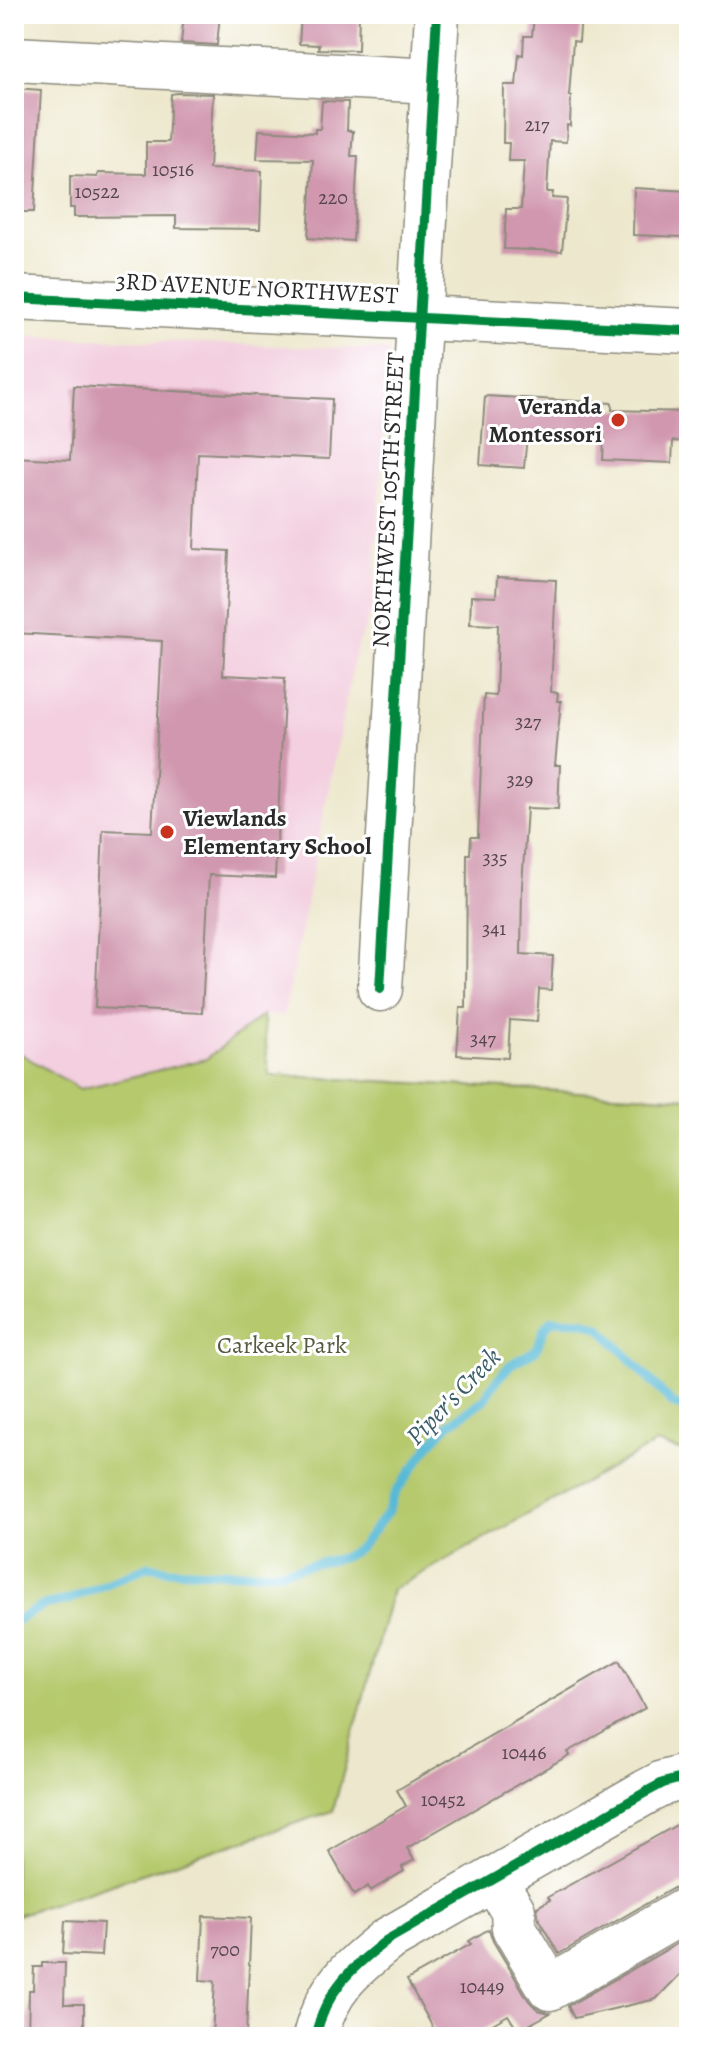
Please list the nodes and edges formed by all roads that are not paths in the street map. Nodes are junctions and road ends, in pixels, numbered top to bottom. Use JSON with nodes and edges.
{"nodes":[{"id":1,"x":437,"y":14,"type":"edge"},
{"id":2,"x":14,"y":59,"type":"edge"},
{"id":3,"x":433,"y":81,"type":"junction"},
{"id":4,"x":14,"y":298,"type":"edge"},
{"id":5,"x":419,"y":316,"type":"junction"},
{"id":6,"x":689,"y":331,"type":"edge"},
{"id":7,"x":380,"y":989,"type":"dead end"},
{"id":8,"x":689,"y":1776,"type":"edge"},
{"id":9,"x":494,"y":1879,"type":"junction"},
{"id":10,"x":689,"y":1908,"type":"edge"},
{"id":11,"x":315,"y":2037,"type":"edge"}],
"edges":[{"from":1,"to":3,"type":"street","name":"NORTHWEST 105TH STREET"},
{"from":2,"to":3,"type":"street"},
{"from":3,"to":5,"type":"street","name":"NORTHWEST 105TH STREET"},
{"from":4,"to":5,"type":"street","name":"3RD AVENUE NORTHWEST"},
{"from":5,"to":6,"type":"street","name":"3RD AVENUE NORTHWEST"},
{"from":5,"to":7,"type":"street","name":"NORTHWEST 105TH STREET"},
{"from":8,"to":9,"type":"street"},
{"from":9,"to":10,"type":"street"},
{"from":9,"to":11,"type":"street"}]}
